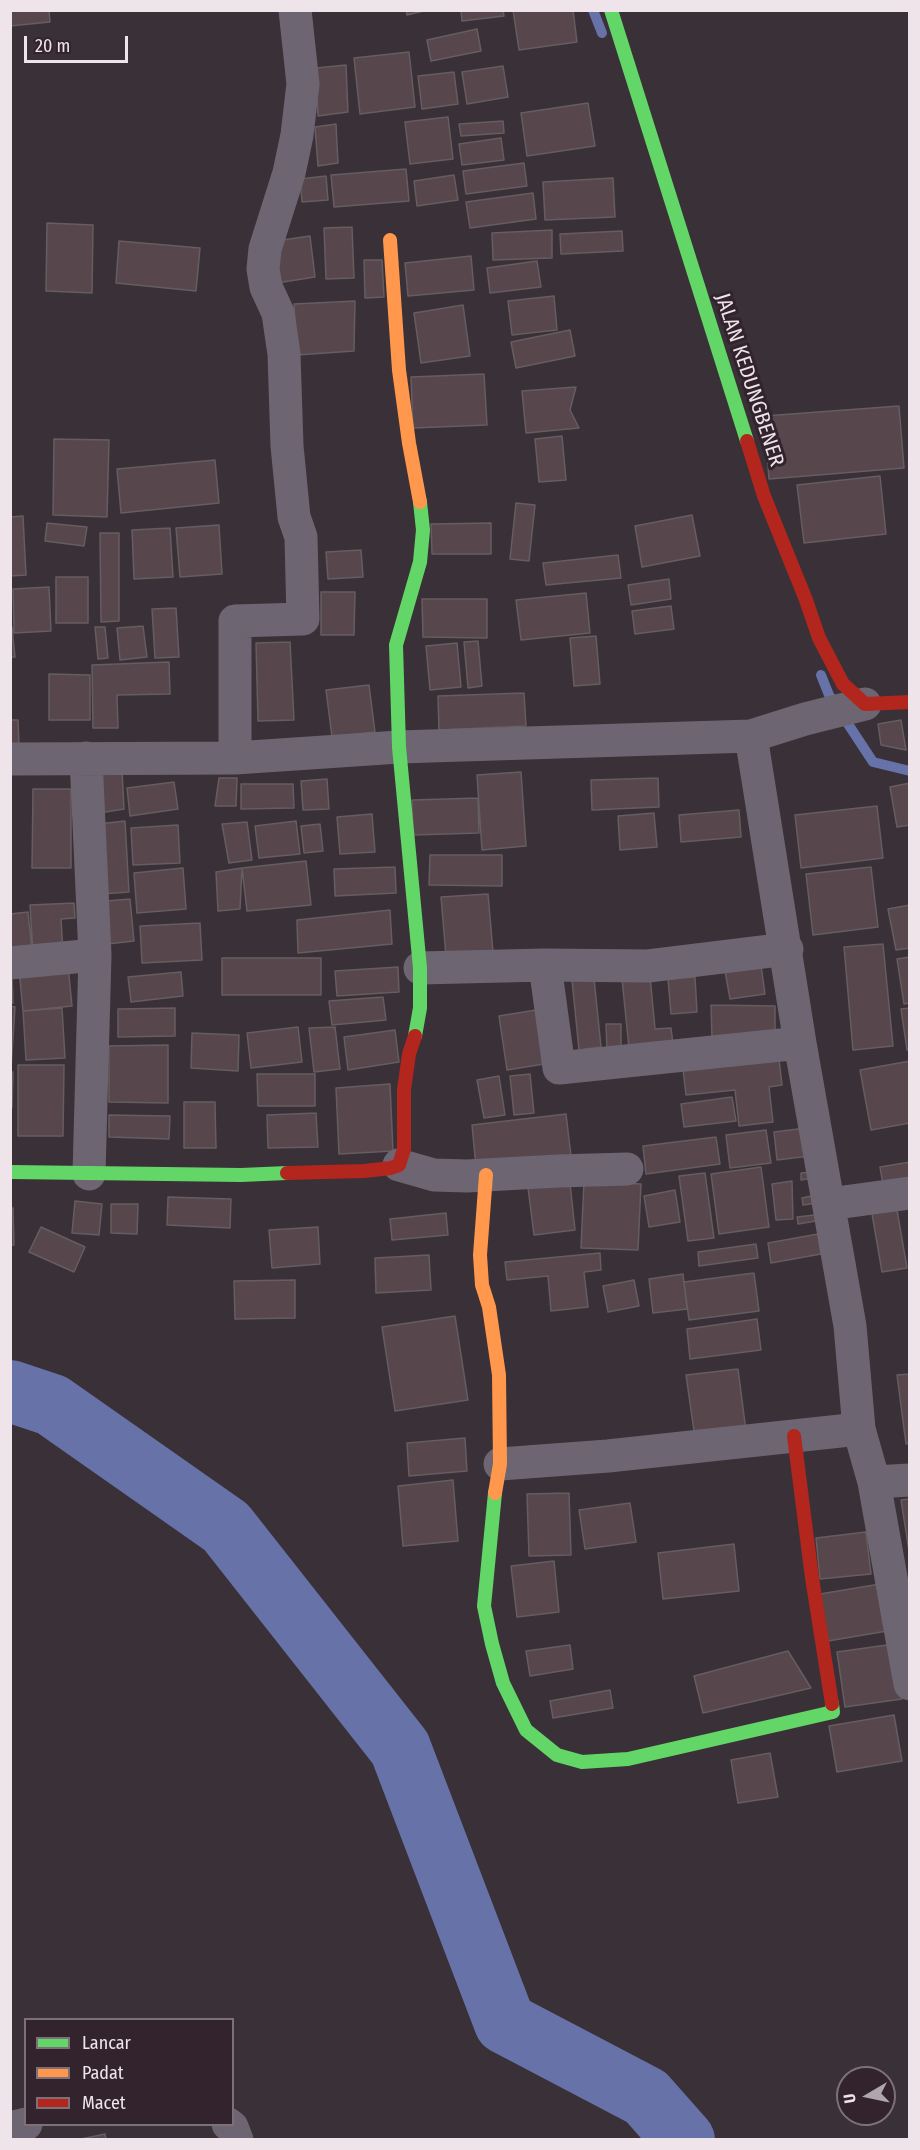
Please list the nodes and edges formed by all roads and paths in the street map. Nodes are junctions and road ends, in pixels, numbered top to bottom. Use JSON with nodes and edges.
{"nodes":[{"id":1,"x":295,"y":10,"type":"edge"},
{"id":2,"x":611,"y":10,"type":"edge"},
{"id":3,"x":390,"y":240,"type":"dead end"},
{"id":4,"x":909,"y":702,"type":"edge"},
{"id":5,"x":858,"y":705,"type":"junction"},
{"id":6,"x":751,"y":736,"type":"junction"},
{"id":7,"x":399,"y":747,"type":"junction"},
{"id":8,"x":86,"y":758,"type":"junction"},
{"id":9,"x":235,"y":758,"type":"junction"},
{"id":10,"x":10,"y":759,"type":"edge"},
{"id":11,"x":787,"y":949,"type":"junction"},
{"id":12,"x":95,"y":955,"type":"junction"},
{"id":13,"x":10,"y":963,"type":"edge"},
{"id":14,"x":545,"y":965,"type":"junction"},
{"id":15,"x":420,"y":968,"type":"junction"},
{"id":16,"x":800,"y":1043,"type":"junction"},
{"id":17,"x":399,"y":1165,"type":"junction"},
{"id":18,"x":627,"y":1169,"type":"dead end"},
{"id":19,"x":10,"y":1172,"type":"edge"},
{"id":20,"x":89,"y":1174,"type":"junction"},
{"id":21,"x":486,"y":1175,"type":"junction"},
{"id":22,"x":909,"y":1193,"type":"edge"},
{"id":23,"x":829,"y":1204,"type":"junction"},
{"id":24,"x":859,"y":1429,"type":"junction"},
{"id":25,"x":794,"y":1436,"type":"junction"},
{"id":26,"x":500,"y":1464,"type":"junction"},
{"id":27,"x":909,"y":1479,"type":"edge"},
{"id":28,"x":874,"y":1482,"type":"junction"},
{"id":29,"x":909,"y":1684,"type":"edge"}],
"edges":[{"from":1,"to":9,"type":"street"},
{"from":2,"to":5,"type":"street","name":"JALAN KEDUNGBENER"},
{"from":3,"to":7,"type":"street"},
{"from":4,"to":5,"type":"street"},
{"from":5,"to":6,"type":"street"},
{"from":6,"to":7,"type":"street"},
{"from":6,"to":11,"type":"street"},
{"from":7,"to":9,"type":"street"},
{"from":7,"to":15,"type":"street"},
{"from":8,"to":9,"type":"street"},
{"from":8,"to":10,"type":"street"},
{"from":8,"to":12,"type":"street"},
{"from":11,"to":14,"type":"street"},
{"from":11,"to":16,"type":"street"},
{"from":12,"to":13,"type":"street"},
{"from":12,"to":20,"type":"street"},
{"from":14,"to":15,"type":"street"},
{"from":14,"to":16,"type":"street"},
{"from":15,"to":17,"type":"street"},
{"from":16,"to":23,"type":"street"},
{"from":17,"to":20,"type":"street"},
{"from":17,"to":21,"type":"street"},
{"from":18,"to":21,"type":"street"},
{"from":19,"to":20,"type":"street"},
{"from":21,"to":26,"type":"street"},
{"from":22,"to":23,"type":"street"},
{"from":23,"to":24,"type":"street"},
{"from":24,"to":25,"type":"street"},
{"from":24,"to":28,"type":"street"},
{"from":25,"to":26,"type":"street"},
{"from":25,"to":26,"type":"street"},
{"from":27,"to":28,"type":"street"},
{"from":28,"to":29,"type":"street"}]}
